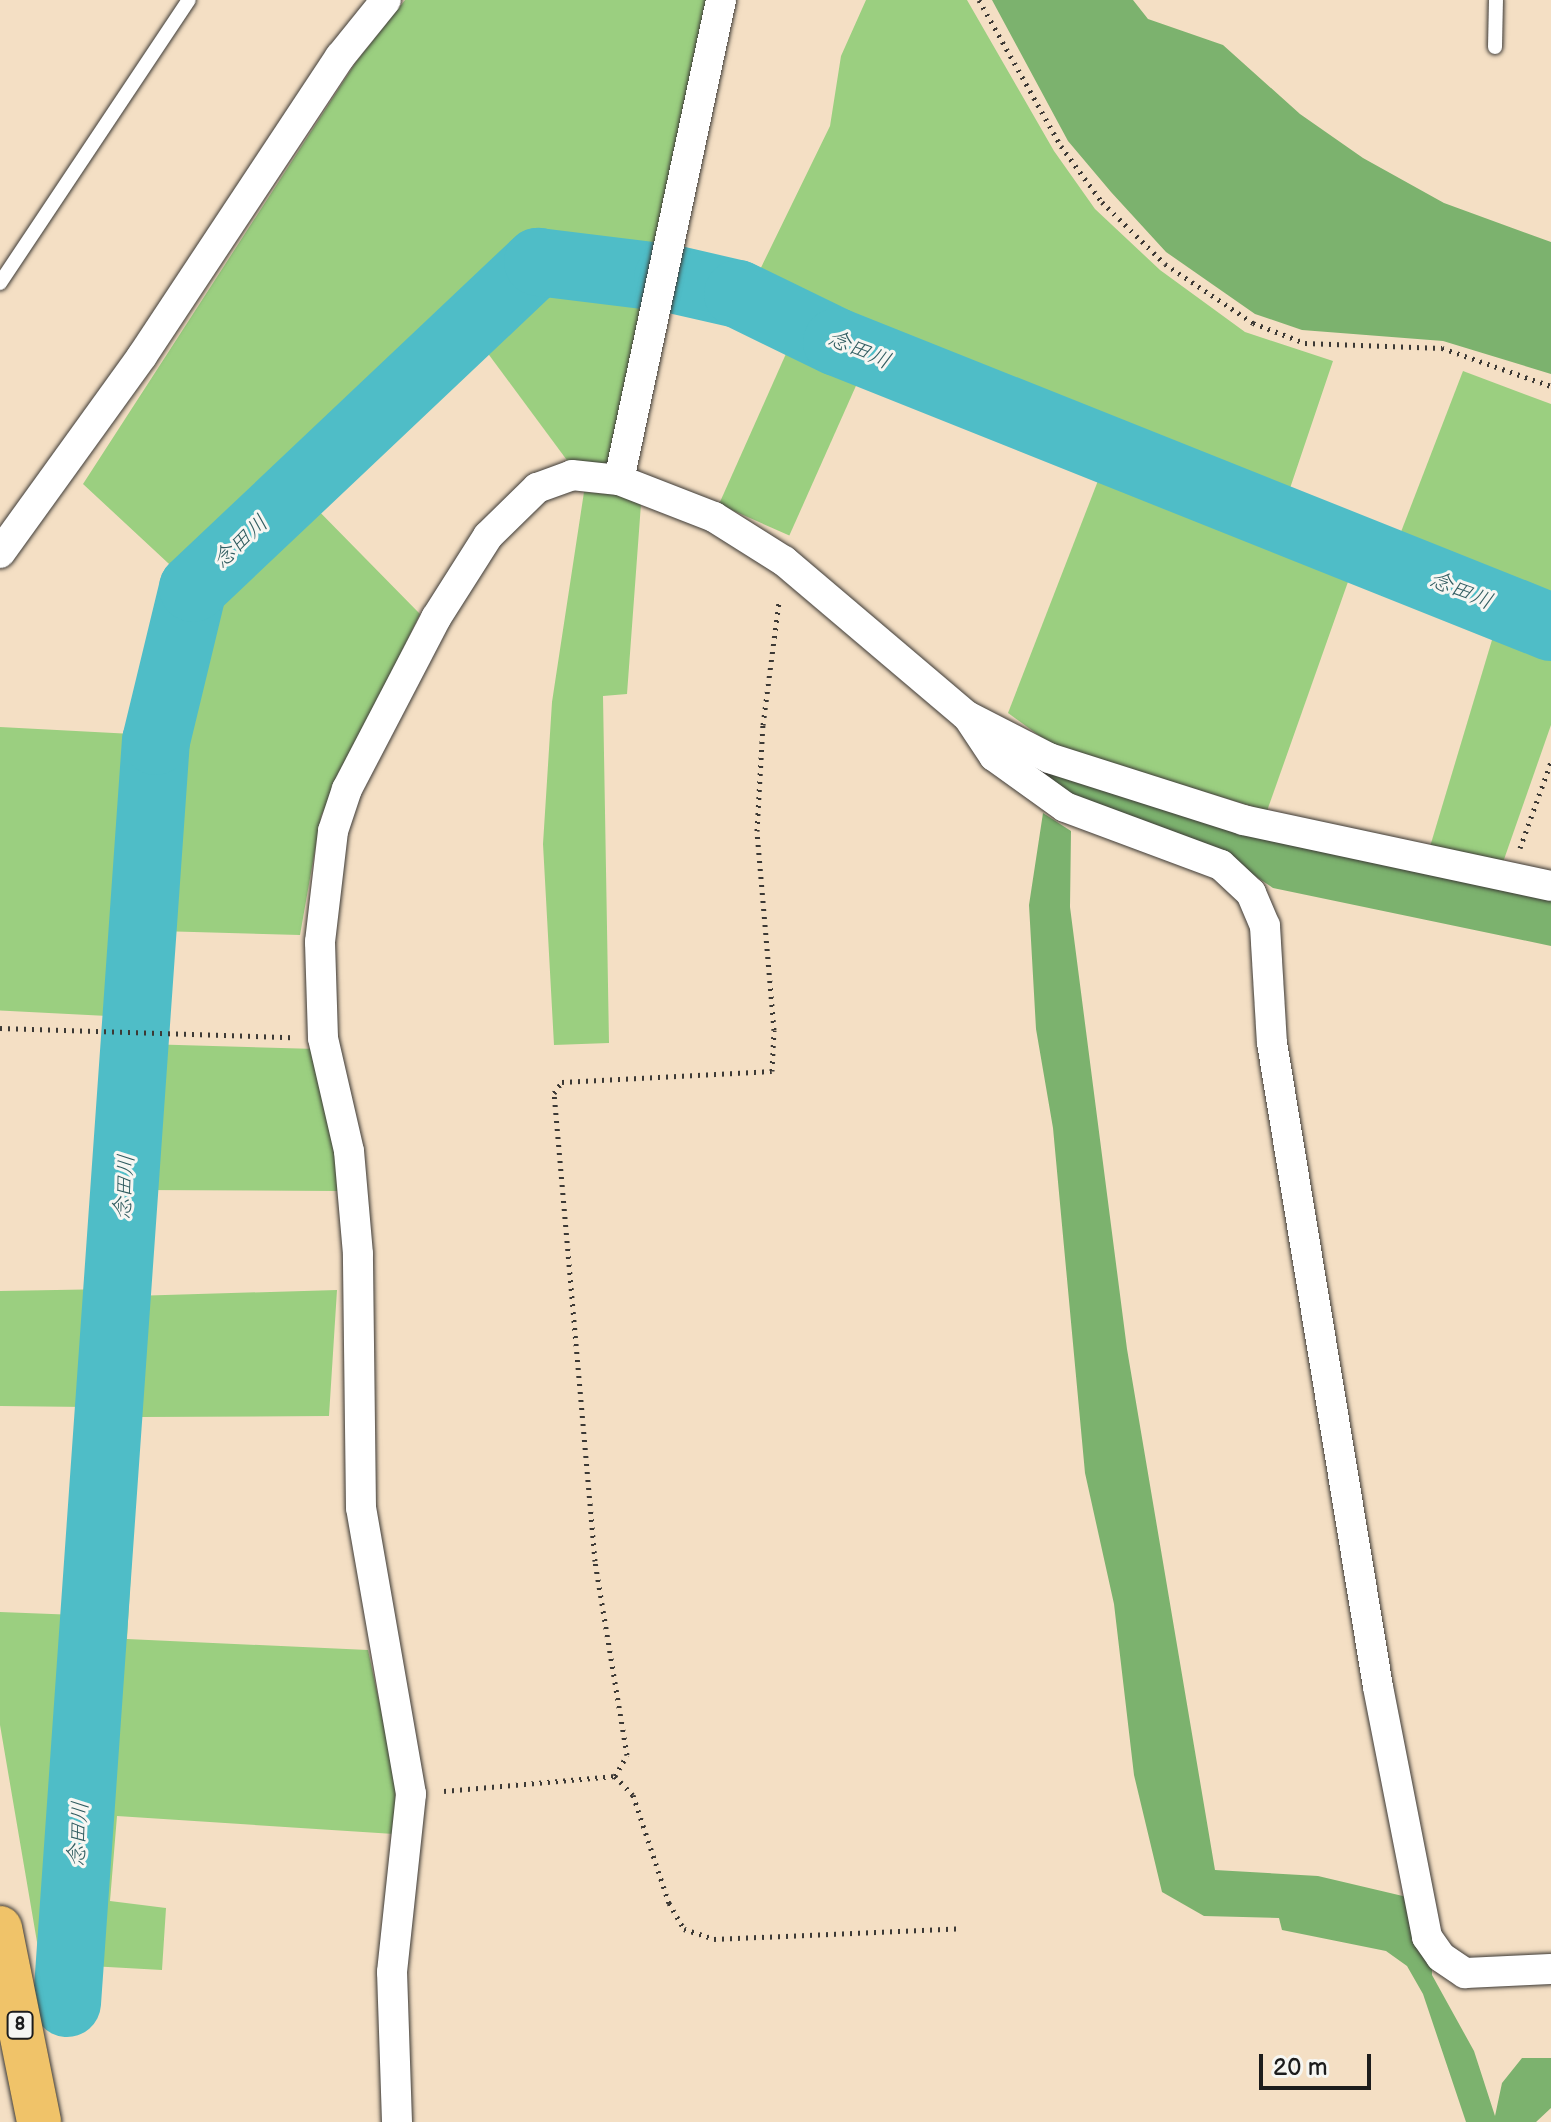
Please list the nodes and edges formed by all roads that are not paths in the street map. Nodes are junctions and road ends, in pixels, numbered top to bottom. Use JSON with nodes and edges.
{"nodes":[{"id":1,"x":189,"y":0,"type":"edge"},
{"id":2,"x":386,"y":0,"type":"edge"},
{"id":3,"x":721,"y":0,"type":"edge"},
{"id":4,"x":1496,"y":0,"type":"edge"},
{"id":5,"x":1495,"y":47,"type":"dead end"},
{"id":6,"x":0,"y":283,"type":"edge"},
{"id":7,"x":619,"y":480,"type":"junction"},
{"id":8,"x":0,"y":553,"type":"edge"},
{"id":9,"x":967,"y":716,"type":"junction"},
{"id":10,"x":1551,"y":886,"type":"edge"},
{"id":11,"x":0,"y":1928,"type":"edge"},
{"id":12,"x":1551,"y":1969,"type":"edge"},
{"id":13,"x":39,"y":2122,"type":"edge"},
{"id":14,"x":397,"y":2122,"type":"edge"}],
"edges":[{"from":1,"to":6,"type":"lane"},
{"from":2,"to":8,"type":"street"},
{"from":3,"to":7,"type":"street"},
{"from":4,"to":5,"type":"lane"},
{"from":7,"to":9,"type":"street"},
{"from":7,"to":14,"type":"street"},
{"from":9,"to":10,"type":"street"},
{"from":9,"to":12,"type":"street"},
{"from":11,"to":13,"type":"main road","number":"8"}]}
